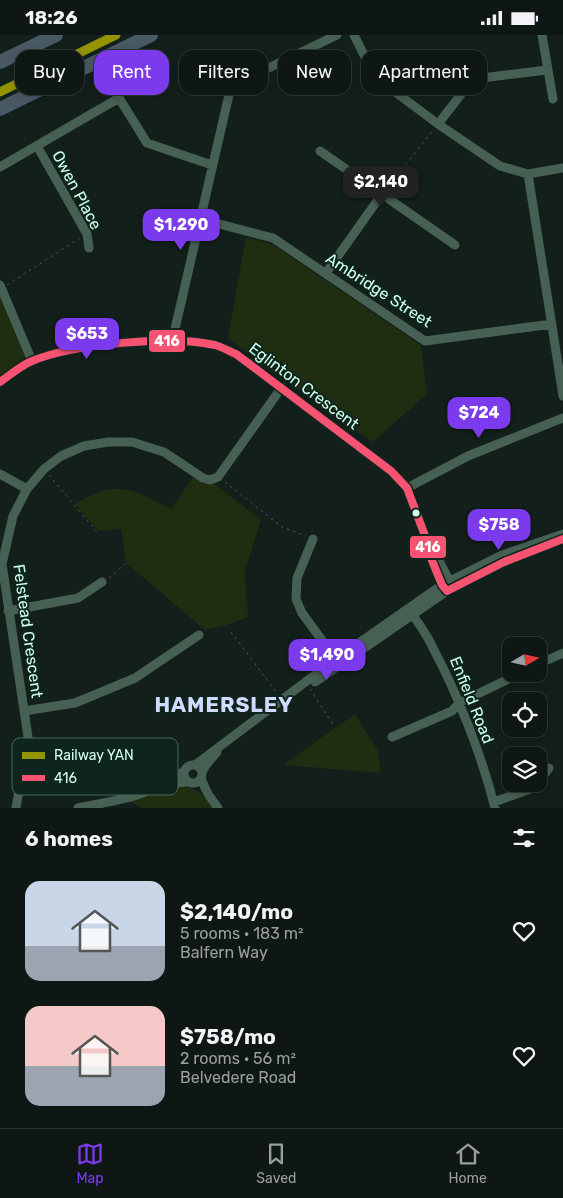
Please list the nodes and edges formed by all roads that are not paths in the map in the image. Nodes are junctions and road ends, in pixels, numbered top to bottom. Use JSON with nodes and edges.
{"nodes":[{"id":1,"x":56,"y":35,"type":"edge"},
{"id":2,"x":151,"y":35,"type":"edge"},
{"id":3,"x":337,"y":35,"type":"edge"},
{"id":4,"x":354,"y":35,"type":"edge"},
{"id":5,"x":542,"y":35,"type":"edge"},
{"id":6,"x":0,"y":62,"type":"edge"},
{"id":7,"x":84,"y":68,"type":"edge"},
{"id":8,"x":547,"y":70,"type":"junction"},
{"id":9,"x":29,"y":95,"type":"edge"},
{"id":10,"x":39,"y":95,"type":"edge"},
{"id":11,"x":553,"y":99,"type":"dead end"},
{"id":12,"x":0,"y":109,"type":"edge"},
{"id":13,"x":0,"y":119,"type":"edge"},
{"id":14,"x":438,"y":124,"type":"junction"},
{"id":15,"x":37,"y":146,"type":"junction"},
{"id":16,"x":320,"y":151,"type":"dead end"},
{"id":17,"x":212,"y":165,"type":"junction"},
{"id":18,"x":0,"y":167,"type":"edge"},
{"id":19,"x":563,"y":168,"type":"edge"},
{"id":20,"x":528,"y":174,"type":"junction"},
{"id":21,"x":378,"y":191,"type":"junction"},
{"id":22,"x":200,"y":219,"type":"junction"},
{"id":23,"x":455,"y":245,"type":"dead end"},
{"id":24,"x":90,"y":248,"type":"dead end"},
{"id":25,"x":326,"y":273,"type":"junction"},
{"id":26,"x":1,"y":287,"type":"edge"},
{"id":27,"x":552,"y":323,"type":"junction"},
{"id":28,"x":172,"y":342,"type":"junction"},
{"id":29,"x":32,"y":361,"type":"junction"},
{"id":30,"x":0,"y":382,"type":"edge"},
{"id":31,"x":282,"y":387,"type":"junction"},
{"id":32,"x":563,"y":396,"type":"edge"},
{"id":33,"x":563,"y":418,"type":"edge"},
{"id":34,"x":0,"y":475,"type":"edge"},
{"id":35,"x":407,"y":488,"type":"junction"},
{"id":36,"x":28,"y":489,"type":"junction"},
{"id":37,"x":563,"y":534,"type":"edge"},
{"id":38,"x":313,"y":539,"type":"road end"},
{"id":39,"x":563,"y":539,"type":"edge"},
{"id":40,"x":102,"y":582,"type":"road end"},
{"id":41,"x":448,"y":586,"type":"junction"},
{"id":42,"x":8,"y":611,"type":"junction"},
{"id":43,"x":411,"y":612,"type":"junction"},
{"id":44,"x":200,"y":635,"type":"dead end"},
{"id":45,"x":563,"y":653,"type":"edge"},
{"id":46,"x":548,"y":660,"type":"edge"},
{"id":47,"x":338,"y":661,"type":"junction"},
{"id":48,"x":502,"y":682,"type":"edge"},
{"id":49,"x":459,"y":703,"type":"junction"},
{"id":50,"x":24,"y":711,"type":"junction"},
{"id":51,"x":392,"y":737,"type":"dead end"},
{"id":52,"x":28,"y":738,"type":"edge"},
{"id":53,"x":194,"y":765,"type":"junction"},
{"id":54,"x":549,"y":768,"type":"dead end"},
{"id":55,"x":184,"y":772,"type":"junction"},
{"id":56,"x":178,"y":774,"type":"edge"},
{"id":57,"x":202,"y":775,"type":"junction"},
{"id":58,"x":178,"y":783,"type":"edge"},
{"id":59,"x":189,"y":783,"type":"junction"},
{"id":60,"x":208,"y":794,"type":"junction"},
{"id":61,"x":18,"y":795,"type":"edge"},
{"id":62,"x":135,"y":795,"type":"edge"},
{"id":63,"x":114,"y":804,"type":"edge"},
{"id":64,"x":495,"y":805,"type":"edge"},
{"id":65,"x":16,"y":808,"type":"edge"},
{"id":66,"x":78,"y":808,"type":"edge"},
{"id":67,"x":218,"y":808,"type":"edge"}],
"edges":[{"from":1,"to":6,"type":"highway"},
{"from":2,"to":7,"type":"highway"},
{"from":3,"to":17,"type":"street"},
{"from":4,"to":14,"type":"street"},
{"from":5,"to":8,"type":"street"},
{"from":8,"to":11,"type":"street"},
{"from":8,"to":14,"type":"street"},
{"from":9,"to":12,"type":"highway"},
{"from":10,"to":13,"type":"highway"},
{"from":14,"to":20,"type":"street"},
{"from":15,"to":17,"type":"street"},
{"from":15,"to":18,"type":"street"},
{"from":15,"to":24,"type":"street","name":"Owen Place"},
{"from":16,"to":21,"type":"street"},
{"from":17,"to":22,"type":"street"},
{"from":19,"to":20,"type":"street"},
{"from":20,"to":27,"type":"street"},
{"from":21,"to":23,"type":"street"},
{"from":21,"to":25,"type":"street"},
{"from":22,"to":25,"type":"street","name":"Ambridge Street"},
{"from":22,"to":28,"type":"street"},
{"from":25,"to":27,"type":"street","name":"Ambridge Street"},
{"from":26,"to":29,"type":"street"},
{"from":27,"to":32,"type":"street"},
{"from":28,"to":29,"type":"street","name":"Eglinton Crescent"},
{"from":28,"to":31,"type":"street","name":"Eglinton Crescent"},
{"from":29,"to":30,"type":"street","name":"Eglinton Crescent"},
{"from":31,"to":35,"type":"street","name":"Eglinton Crescent"},
{"from":31,"to":36,"type":"street","name":"Felstead Crescent"},
{"from":33,"to":35,"type":"street"},
{"from":34,"to":36,"type":"street"},
{"from":35,"to":41,"type":"street","name":"Eglinton Crescent"},
{"from":36,"to":42,"type":"street","name":"Felstead Crescent"},
{"from":37,"to":41,"type":"street"},
{"from":38,"to":47,"type":"street"},
{"from":39,"to":41,"type":"street"},
{"from":40,"to":42,"type":"street"},
{"from":41,"to":43,"type":"street"},
{"from":42,"to":50,"type":"street","name":"Felstead Crescent"},
{"from":43,"to":47,"type":"street"},
{"from":43,"to":49,"type":"street","name":"Enfield Road"},
{"from":44,"to":50,"type":"street"},
{"from":45,"to":46,"type":"street"},
{"from":47,"to":53,"type":"street"},
{"from":47,"to":57,"type":"street"},
{"from":48,"to":49,"type":"street"},
{"from":49,"to":51,"type":"street"},
{"from":49,"to":64,"type":"street","name":"Enfield Road"},
{"from":50,"to":52,"type":"street","name":"Felstead Crescent"},
{"from":53,"to":55,"type":"street"},
{"from":53,"to":57,"type":"street"},
{"from":54,"to":64,"type":"street"},
{"from":55,"to":56,"type":"street"},
{"from":55,"to":59,"type":"street"},
{"from":57,"to":59,"type":"street"},
{"from":57,"to":60,"type":"street"},
{"from":58,"to":59,"type":"street"},
{"from":59,"to":60,"type":"street"},
{"from":60,"to":67,"type":"street"},
{"from":61,"to":65,"type":"street","name":"Felstead Crescent"},
{"from":62,"to":63,"type":"street"},
{"from":63,"to":66,"type":"street"}]}
